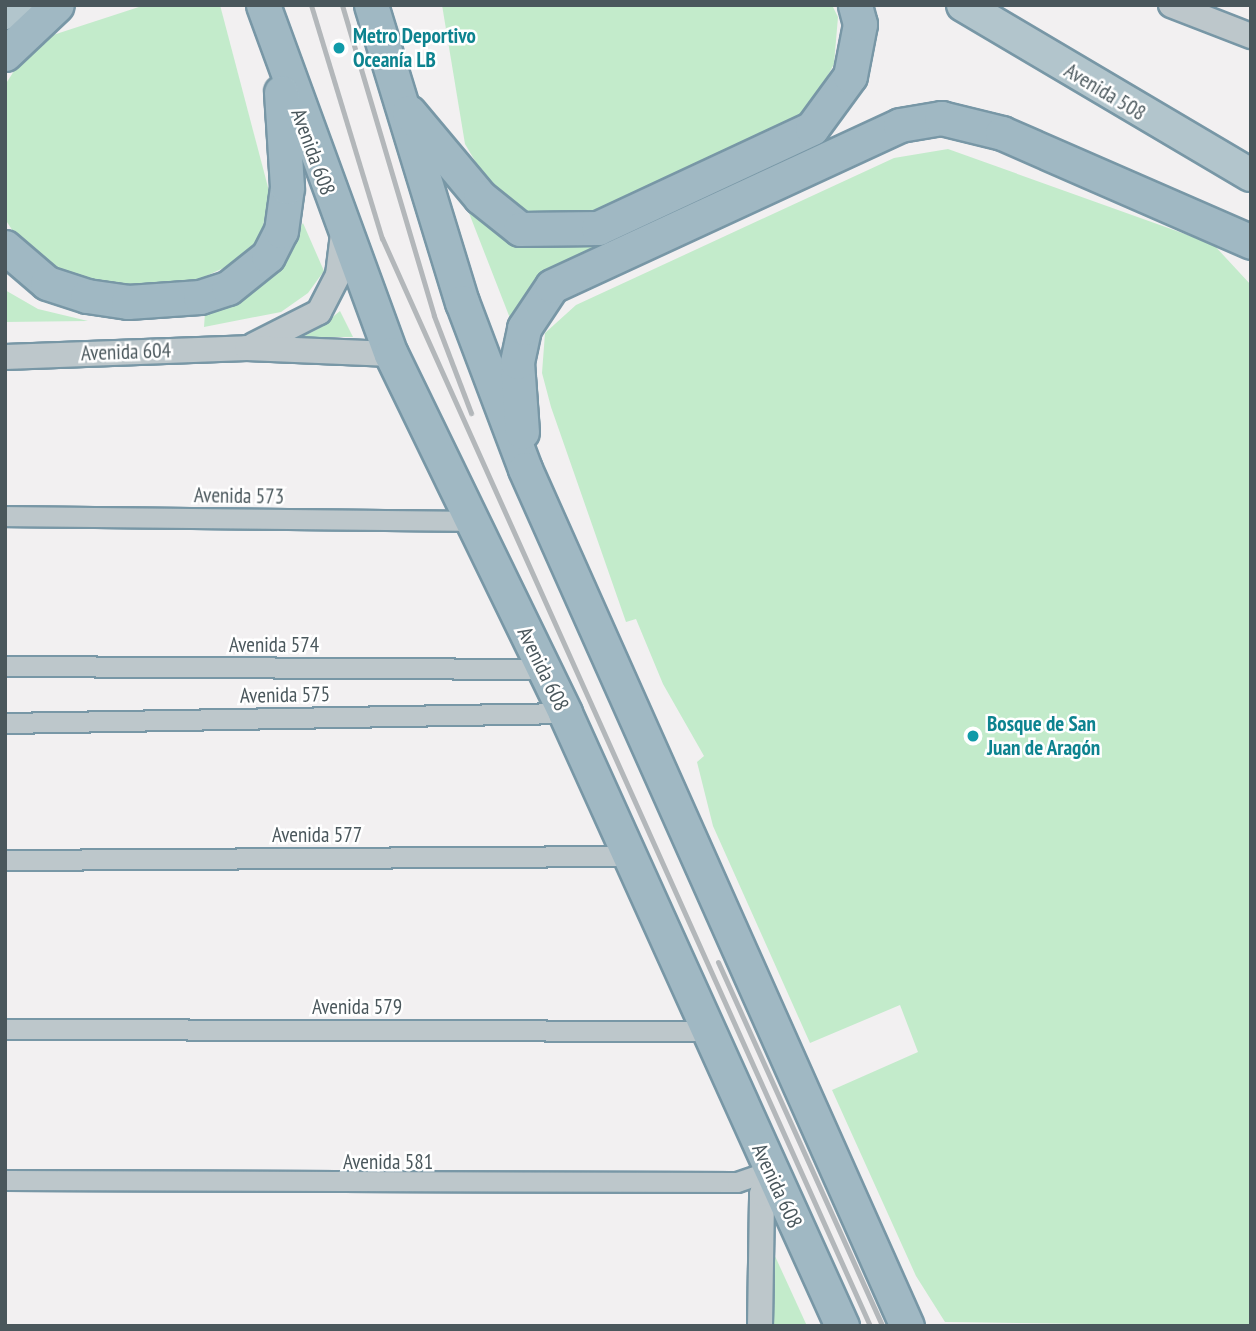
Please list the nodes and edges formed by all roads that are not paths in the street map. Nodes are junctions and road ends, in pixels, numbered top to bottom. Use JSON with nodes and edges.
{"nodes":[{"id":1,"x":28,"y":5,"type":"edge"},
{"id":2,"x":57,"y":5,"type":"edge"},
{"id":3,"x":263,"y":5,"type":"edge"},
{"id":4,"x":371,"y":5,"type":"edge"},
{"id":5,"x":855,"y":5,"type":"edge"},
{"id":6,"x":963,"y":5,"type":"edge"},
{"id":7,"x":1171,"y":5,"type":"edge"},
{"id":8,"x":5,"y":13,"type":"edge"},
{"id":9,"x":1251,"y":36,"type":"edge"},
{"id":10,"x":5,"y":54,"type":"edge"},
{"id":11,"x":280,"y":58,"type":"junction"},
{"id":12,"x":399,"y":99,"type":"junction"},
{"id":13,"x":1251,"y":175,"type":"edge"},
{"id":14,"x":343,"y":234,"type":"junction"},
{"id":15,"x":1251,"y":242,"type":"edge"},
{"id":16,"x":5,"y":247,"type":"edge"},
{"id":17,"x":247,"y":348,"type":"junction"},
{"id":18,"x":391,"y":354,"type":"junction"},
{"id":19,"x":5,"y":357,"type":"edge"},
{"id":20,"x":525,"y":469,"type":"junction"},
{"id":21,"x":5,"y":516,"type":"edge"},
{"id":22,"x":472,"y":521,"type":"junction"},
{"id":23,"x":5,"y":666,"type":"edge"},
{"id":24,"x":543,"y":668,"type":"junction"},
{"id":25,"x":565,"y":713,"type":"junction"},
{"id":26,"x":5,"y":723,"type":"edge"},
{"id":27,"x":629,"y":856,"type":"junction"},
{"id":28,"x":5,"y":860,"type":"edge"},
{"id":29,"x":5,"y":1029,"type":"edge"},
{"id":30,"x":709,"y":1031,"type":"junction"},
{"id":31,"x":769,"y":1171,"type":"junction"},
{"id":32,"x":5,"y":1180,"type":"edge"},
{"id":33,"x":760,"y":1326,"type":"edge"},
{"id":34,"x":842,"y":1326,"type":"edge"},
{"id":35,"x":907,"y":1326,"type":"edge"}],
"edges":[{"from":1,"to":8,"type":"main road"},
{"from":2,"to":10,"type":"highway"},
{"from":3,"to":11,"type":"highway","name":"Avenida 608"},
{"from":4,"to":12,"type":"highway"},
{"from":5,"to":12,"type":"highway"},
{"from":6,"to":13,"type":"main road","name":"Avenida 508"},
{"from":7,"to":9,"type":"street"},
{"from":11,"to":14,"type":"highway","name":"Avenida 608"},
{"from":11,"to":16,"type":"highway"},
{"from":12,"to":20,"type":"highway"},
{"from":14,"to":17,"type":"street","name":"Avenida 604"},
{"from":14,"to":18,"type":"highway","name":"Avenida 608"},
{"from":15,"to":20,"type":"highway"},
{"from":17,"to":18,"type":"street","name":"Avenida 604"},
{"from":17,"to":19,"type":"street","name":"Avenida 604"},
{"from":18,"to":22,"type":"highway","name":"Avenida 608"},
{"from":20,"to":35,"type":"highway"},
{"from":21,"to":22,"type":"street","name":"Avenida 573"},
{"from":22,"to":24,"type":"highway","name":"Avenida 608"},
{"from":23,"to":24,"type":"street","name":"Avenida 574"},
{"from":24,"to":25,"type":"highway","name":"Avenida 608"},
{"from":25,"to":26,"type":"street","name":"Avenida 575"},
{"from":25,"to":27,"type":"highway","name":"Avenida 608"},
{"from":27,"to":28,"type":"street","name":"Avenida 577"},
{"from":27,"to":30,"type":"highway","name":"Avenida 608"},
{"from":29,"to":30,"type":"street","name":"Avenida 579"},
{"from":30,"to":31,"type":"highway","name":"Avenida 608"},
{"from":31,"to":32,"type":"street","name":"Avenida 581"},
{"from":31,"to":33,"type":"street"},
{"from":31,"to":34,"type":"highway","name":"Avenida 608"}]}
